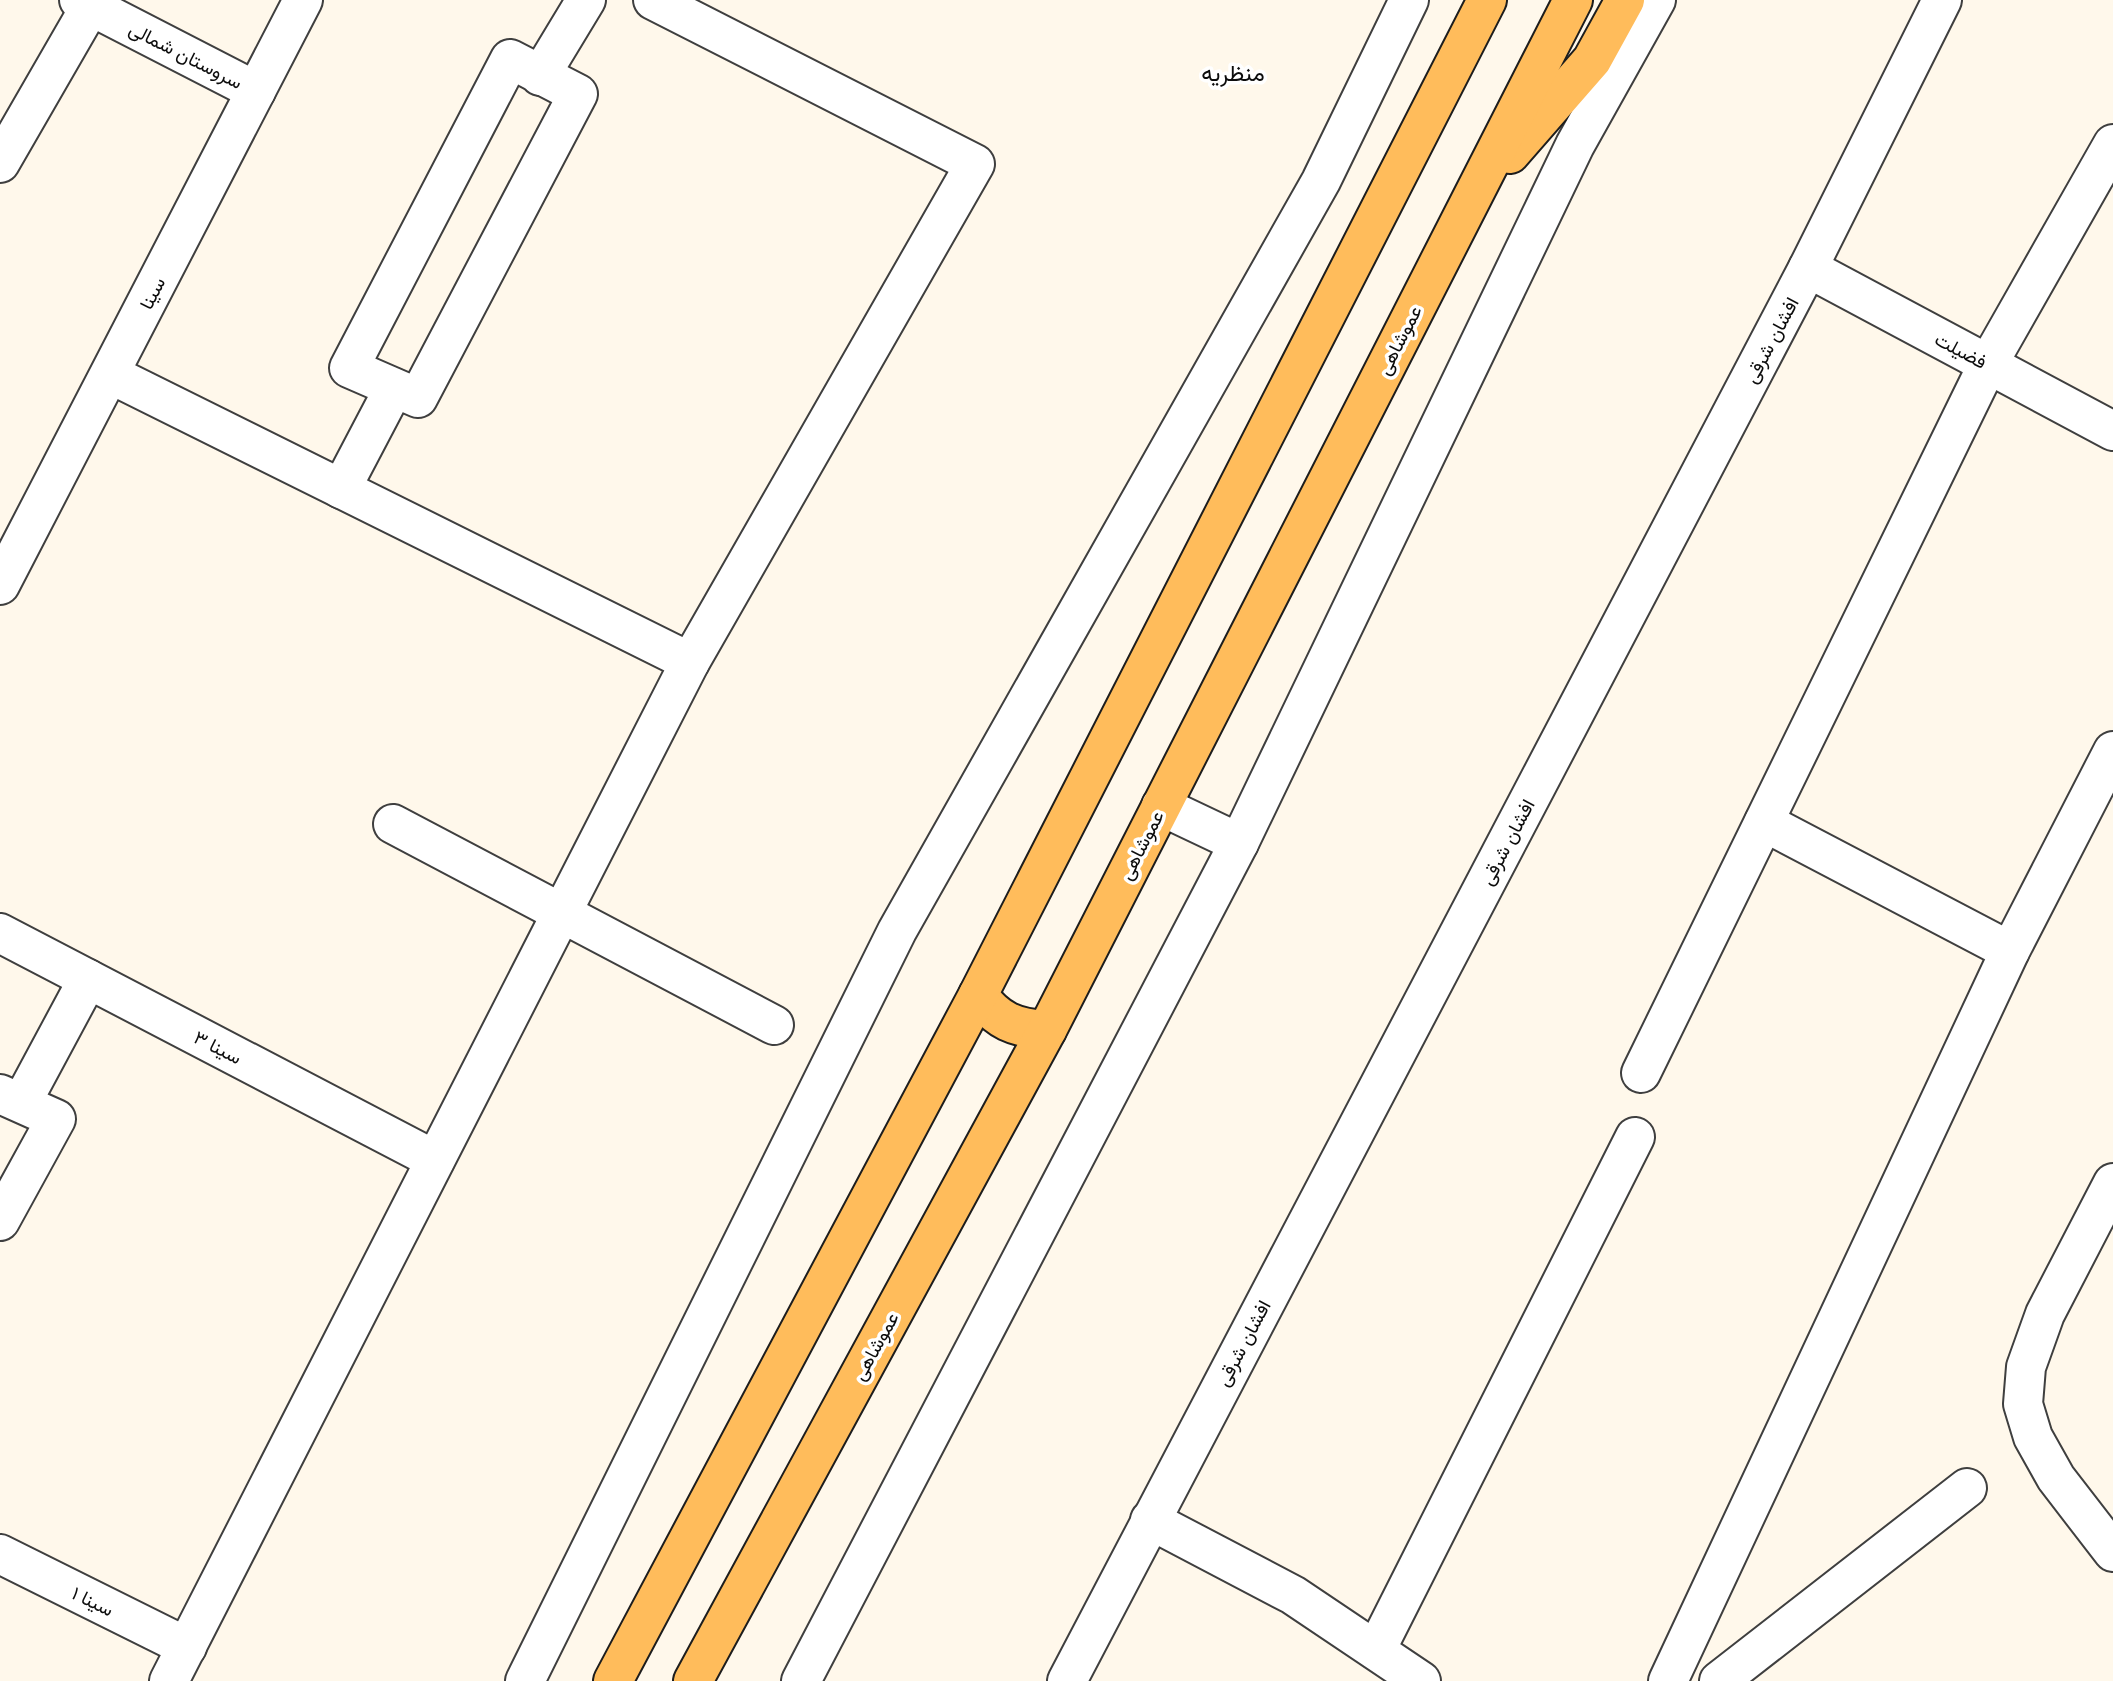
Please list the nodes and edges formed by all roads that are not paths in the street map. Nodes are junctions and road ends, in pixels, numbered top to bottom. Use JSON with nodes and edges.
{"nodes":[{"id":1,"x":303,"y":0,"type":"edge"},
{"id":2,"x":586,"y":0,"type":"edge"},
{"id":3,"x":653,"y":0,"type":"edge"},
{"id":4,"x":1409,"y":0,"type":"edge"},
{"id":5,"x":1487,"y":0,"type":"edge"},
{"id":6,"x":1573,"y":0,"type":"edge"},
{"id":7,"x":1625,"y":0,"type":"edge"},
{"id":8,"x":1656,"y":0,"type":"edge"},
{"id":9,"x":1942,"y":0,"type":"edge"},
{"id":10,"x":88,"y":2,"type":"edge"},
{"id":11,"x":540,"y":76,"type":"junction"},
{"id":12,"x":256,"y":91,"type":"junction"},
{"id":13,"x":2113,"y":144,"type":"edge"},
{"id":14,"x":0,"y":163,"type":"edge"},
{"id":15,"x":1472,"y":198,"type":"junction"},
{"id":16,"x":1808,"y":268,"type":"junction"},
{"id":17,"x":1988,"y":364,"type":"junction"},
{"id":18,"x":110,"y":374,"type":"junction"},
{"id":19,"x":394,"y":388,"type":"junction"},
{"id":20,"x":2113,"y":431,"type":"edge"},
{"id":21,"x":341,"y":489,"type":"junction"},
{"id":22,"x":0,"y":585,"type":"edge"},
{"id":23,"x":690,"y":662,"type":"junction"},
{"id":24,"x":2113,"y":751,"type":"edge"},
{"id":25,"x":1161,"y":806,"type":"junction"},
{"id":26,"x":1764,"y":821,"type":"junction"},
{"id":27,"x":393,"y":824,"type":"dead end"},
{"id":28,"x":1238,"y":843,"type":"junction"},
{"id":29,"x":562,"y":914,"type":"junction"},
{"id":30,"x":0,"y":933,"type":"edge"},
{"id":31,"x":2010,"y":951,"type":"junction"},
{"id":32,"x":88,"y":979,"type":"junction"},
{"id":33,"x":978,"y":995,"type":"junction"},
{"id":34,"x":774,"y":1025,"type":"dead end"},
{"id":35,"x":1047,"y":1030,"type":"junction"},
{"id":36,"x":1641,"y":1073,"type":"dead end"},
{"id":37,"x":11,"y":1098,"type":"edge"},
{"id":38,"x":1635,"y":1137,"type":"dead end"},
{"id":39,"x":435,"y":1160,"type":"junction"},
{"id":40,"x":2113,"y":1183,"type":"edge"},
{"id":41,"x":0,"y":1221,"type":"edge"},
{"id":42,"x":1967,"y":1488,"type":"dead end"},
{"id":43,"x":1150,"y":1520,"type":"junction"},
{"id":44,"x":2113,"y":1552,"type":"edge"},
{"id":45,"x":0,"y":1555,"type":"edge"},
{"id":46,"x":187,"y":1647,"type":"junction"},
{"id":47,"x":1376,"y":1650,"type":"junction"},
{"id":48,"x":169,"y":1681,"type":"edge"},
{"id":49,"x":524,"y":1681,"type":"edge"},
{"id":50,"x":613,"y":1681,"type":"edge"},
{"id":51,"x":693,"y":1681,"type":"edge"},
{"id":52,"x":801,"y":1681,"type":"edge"},
{"id":53,"x":1067,"y":1681,"type":"edge"},
{"id":54,"x":1421,"y":1681,"type":"edge"},
{"id":55,"x":1668,"y":1681,"type":"edge"},
{"id":56,"x":1719,"y":1681,"type":"edge"}],
"edges":[{"from":1,"to":12,"type":"street","name":"سینا"},
{"from":2,"to":11,"type":"street"},
{"from":3,"to":23,"type":"street"},
{"from":4,"to":49,"type":"street"},
{"from":5,"to":33,"type":"main road"},
{"from":6,"to":15,"type":"main road","name":"عموشاهی"},
{"from":7,"to":15,"type":"main road"},
{"from":8,"to":28,"type":"street"},
{"from":9,"to":16,"type":"street","name":"افشان شرقی"},
{"from":10,"to":12,"type":"street","name":"سروستان شمالی"},
{"from":10,"to":14,"type":"street"},
{"from":11,"to":19,"type":"street"},
{"from":11,"to":19,"type":"street"},
{"from":12,"to":18,"type":"street","name":"سینا"},
{"from":13,"to":17,"type":"street"},
{"from":15,"to":25,"type":"main road","name":"عموشاهی"},
{"from":16,"to":17,"type":"street","name":"فضیلت"},
{"from":16,"to":43,"type":"street","name":"افشان شرقی"},
{"from":17,"to":20,"type":"street","name":"فضیلت"},
{"from":17,"to":26,"type":"street"},
{"from":18,"to":21,"type":"street"},
{"from":18,"to":22,"type":"street","name":"سینا"},
{"from":19,"to":21,"type":"street"},
{"from":21,"to":23,"type":"street"},
{"from":23,"to":29,"type":"street"},
{"from":24,"to":31,"type":"street"},
{"from":25,"to":28,"type":"street"},
{"from":25,"to":35,"type":"main road","name":"عموشاهی"},
{"from":26,"to":31,"type":"street"},
{"from":26,"to":36,"type":"street"},
{"from":27,"to":29,"type":"street"},
{"from":28,"to":52,"type":"street"},
{"from":29,"to":34,"type":"street"},
{"from":29,"to":39,"type":"street"},
{"from":30,"to":32,"type":"street","name":"سینا ۳"},
{"from":31,"to":55,"type":"street"},
{"from":32,"to":37,"type":"street"},
{"from":32,"to":39,"type":"street","name":"سینا ۳"},
{"from":33,"to":35,"type":"main road"},
{"from":33,"to":50,"type":"main road"},
{"from":35,"to":51,"type":"main road","name":"عموشاهی"},
{"from":37,"to":41,"type":"street"},
{"from":38,"to":47,"type":"street"},
{"from":39,"to":46,"type":"street"},
{"from":40,"to":44,"type":"street"},
{"from":42,"to":56,"type":"street"},
{"from":43,"to":47,"type":"street"},
{"from":43,"to":53,"type":"street","name":"افشان شرقی"},
{"from":45,"to":46,"type":"street","name":"سینا ۱"},
{"from":46,"to":48,"type":"street"},
{"from":47,"to":54,"type":"street"}]}
